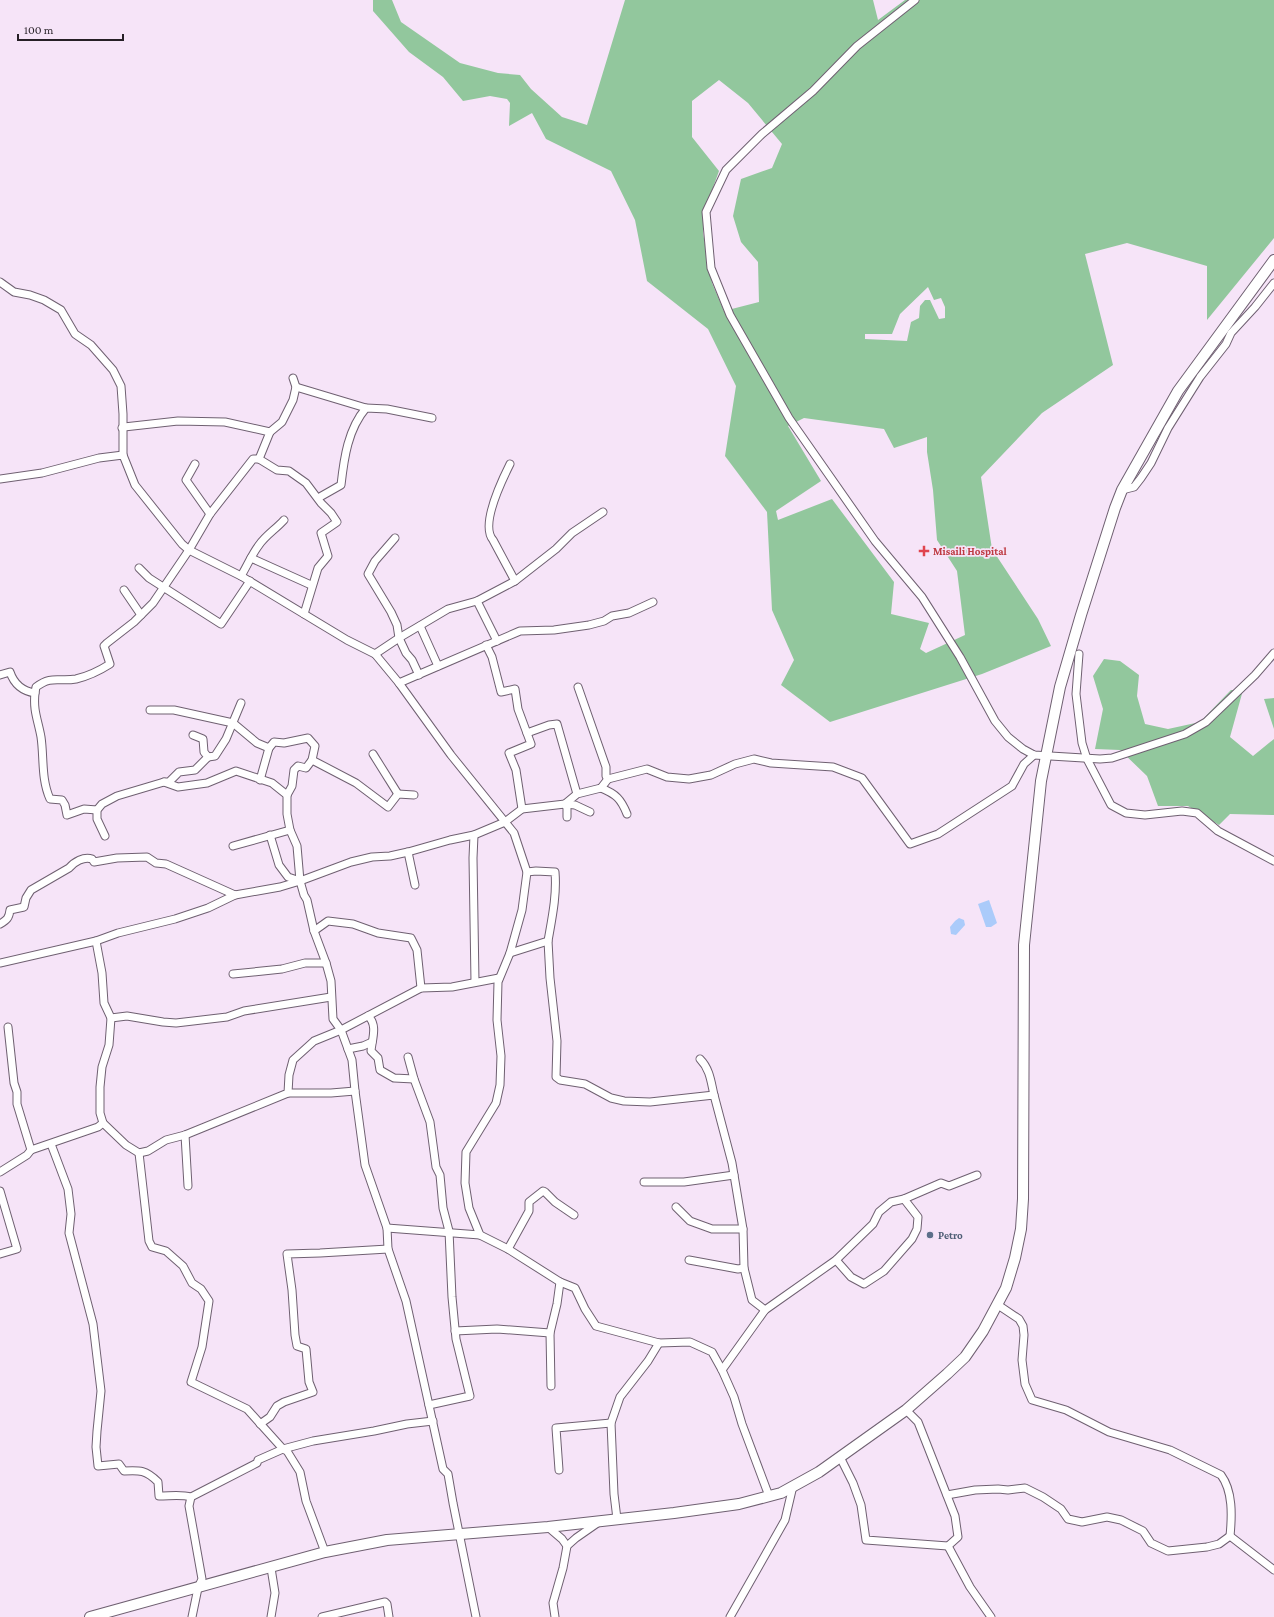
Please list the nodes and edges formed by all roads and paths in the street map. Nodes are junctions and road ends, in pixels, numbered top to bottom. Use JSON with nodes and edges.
{"nodes":[{"id":1,"x":915,"y":0,"type":"edge"},
{"id":2,"x":1274,"y":260,"type":"edge"},
{"id":3,"x":0,"y":282,"type":"edge"},
{"id":4,"x":1274,"y":283,"type":"edge"},
{"id":5,"x":293,"y":378,"type":"dead end"},
{"id":6,"x":296,"y":387,"type":"junction"},
{"id":7,"x":366,"y":408,"type":"junction"},
{"id":8,"x":432,"y":418,"type":"dead end"},
{"id":9,"x":122,"y":428,"type":"junction"},
{"id":10,"x":270,"y":432,"type":"junction"},
{"id":11,"x":123,"y":454,"type":"junction"},
{"id":12,"x":259,"y":459,"type":"junction"},
{"id":13,"x":195,"y":464,"type":"dead end"},
{"id":14,"x":510,"y":464,"type":"dead end"},
{"id":15,"x":0,"y":479,"type":"edge"},
{"id":16,"x":1122,"y":490,"type":"junction"},
{"id":17,"x":318,"y":498,"type":"junction"},
{"id":18,"x":603,"y":512,"type":"dead end"},
{"id":19,"x":210,"y":514,"type":"junction"},
{"id":20,"x":284,"y":520,"type":"dead end"},
{"id":21,"x":395,"y":538,"type":"dead end"},
{"id":22,"x":189,"y":550,"type":"junction"},
{"id":23,"x":252,"y":558,"type":"junction"},
{"id":24,"x":139,"y":568,"type":"dead end"},
{"id":25,"x":241,"y":576,"type":"junction"},
{"id":26,"x":250,"y":581,"type":"junction"},
{"id":27,"x":515,"y":581,"type":"junction"},
{"id":28,"x":312,"y":585,"type":"junction"},
{"id":29,"x":163,"y":588,"type":"junction"},
{"id":30,"x":124,"y":590,"type":"dead end"},
{"id":31,"x":477,"y":601,"type":"junction"},
{"id":32,"x":653,"y":602,"type":"dead end"},
{"id":33,"x":304,"y":614,"type":"junction"},
{"id":34,"x":141,"y":615,"type":"junction"},
{"id":35,"x":420,"y":626,"type":"junction"},
{"id":36,"x":399,"y":638,"type":"junction"},
{"id":37,"x":497,"y":641,"type":"junction"},
{"id":38,"x":486,"y":646,"type":"junction"},
{"id":39,"x":1274,"y":653,"type":"edge"},
{"id":40,"x":375,"y":654,"type":"junction"},
{"id":41,"x":1079,"y":654,"type":"dead end"},
{"id":42,"x":438,"y":666,"type":"junction"},
{"id":43,"x":419,"y":674,"type":"junction"},
{"id":44,"x":0,"y":675,"type":"edge"},
{"id":45,"x":399,"y":683,"type":"junction"},
{"id":46,"x":578,"y":687,"type":"dead end"},
{"id":47,"x":35,"y":693,"type":"junction"},
{"id":48,"x":241,"y":703,"type":"dead end"},
{"id":49,"x":150,"y":710,"type":"dead end"},
{"id":50,"x":233,"y":723,"type":"junction"},
{"id":51,"x":528,"y":733,"type":"junction"},
{"id":52,"x":193,"y":735,"type":"dead end"},
{"id":53,"x":269,"y":748,"type":"junction"},
{"id":54,"x":373,"y":754,"type":"dead end"},
{"id":55,"x":1034,"y":755,"type":"junction"},
{"id":56,"x":1047,"y":756,"type":"junction"},
{"id":57,"x":208,"y":757,"type":"junction"},
{"id":58,"x":1087,"y":758,"type":"junction"},
{"id":59,"x":312,"y":760,"type":"junction"},
{"id":60,"x":608,"y":779,"type":"junction"},
{"id":61,"x":260,"y":780,"type":"junction"},
{"id":62,"x":164,"y":782,"type":"junction"},
{"id":63,"x":601,"y":788,"type":"junction"},
{"id":64,"x":398,"y":794,"type":"junction"},
{"id":65,"x":577,"y":794,"type":"junction"},
{"id":66,"x":287,"y":795,"type":"junction"},
{"id":67,"x":414,"y":795,"type":"dead end"},
{"id":68,"x":564,"y":804,"type":"junction"},
{"id":69,"x":522,"y":809,"type":"junction"},
{"id":70,"x":97,"y":810,"type":"junction"},
{"id":71,"x":590,"y":812,"type":"dead end"},
{"id":72,"x":627,"y":814,"type":"dead end"},
{"id":73,"x":567,"y":817,"type":"dead end"},
{"id":74,"x":505,"y":822,"type":"junction"},
{"id":75,"x":290,"y":830,"type":"junction"},
{"id":76,"x":270,"y":835,"type":"junction"},
{"id":77,"x":474,"y":835,"type":"junction"},
{"id":78,"x":105,"y":836,"type":"dead end"},
{"id":79,"x":233,"y":846,"type":"dead end"},
{"id":80,"x":408,"y":852,"type":"junction"},
{"id":81,"x":1274,"y":861,"type":"edge"},
{"id":82,"x":527,"y":872,"type":"junction"},
{"id":83,"x":300,"y":881,"type":"junction"},
{"id":84,"x":414,"y":885,"type":"dead end"},
{"id":85,"x":235,"y":895,"type":"junction"},
{"id":86,"x":0,"y":924,"type":"edge"},
{"id":87,"x":314,"y":931,"type":"junction"},
{"id":88,"x":96,"y":941,"type":"junction"},
{"id":89,"x":548,"y":941,"type":"junction"},
{"id":90,"x":510,"y":952,"type":"junction"},
{"id":91,"x":0,"y":963,"type":"edge"},
{"id":92,"x":326,"y":963,"type":"junction"},
{"id":93,"x":233,"y":974,"type":"dead end"},
{"id":94,"x":499,"y":978,"type":"junction"},
{"id":95,"x":475,"y":982,"type":"junction"},
{"id":96,"x":421,"y":988,"type":"junction"},
{"id":97,"x":331,"y":997,"type":"junction"},
{"id":98,"x":368,"y":1016,"type":"junction"},
{"id":99,"x":111,"y":1018,"type":"junction"},
{"id":100,"x":8,"y":1027,"type":"dead end"},
{"id":101,"x":341,"y":1030,"type":"junction"},
{"id":102,"x":372,"y":1042,"type":"junction"},
{"id":103,"x":348,"y":1049,"type":"junction"},
{"id":104,"x":408,"y":1057,"type":"dead end"},
{"id":105,"x":700,"y":1059,"type":"dead end"},
{"id":106,"x":414,"y":1079,"type":"junction"},
{"id":107,"x":354,"y":1091,"type":"junction"},
{"id":108,"x":288,"y":1093,"type":"junction"},
{"id":109,"x":714,"y":1095,"type":"junction"},
{"id":110,"x":103,"y":1123,"type":"junction"},
{"id":111,"x":185,"y":1135,"type":"junction"},
{"id":112,"x":51,"y":1144,"type":"junction"},
{"id":113,"x":31,"y":1150,"type":"junction"},
{"id":114,"x":139,"y":1153,"type":"junction"},
{"id":115,"x":0,"y":1172,"type":"edge"},
{"id":116,"x":734,"y":1175,"type":"junction"},
{"id":117,"x":977,"y":1175,"type":"dead end"},
{"id":118,"x":644,"y":1182,"type":"dead end"},
{"id":119,"x":188,"y":1186,"type":"dead end"},
{"id":120,"x":0,"y":1191,"type":"edge"},
{"id":121,"x":904,"y":1199,"type":"junction"},
{"id":122,"x":676,"y":1207,"type":"dead end"},
{"id":123,"x":574,"y":1215,"type":"dead end"},
{"id":124,"x":387,"y":1228,"type":"junction"},
{"id":125,"x":743,"y":1229,"type":"junction"},
{"id":126,"x":449,"y":1231,"type":"junction"},
{"id":127,"x":480,"y":1235,"type":"junction"},
{"id":128,"x":508,"y":1249,"type":"junction"},
{"id":129,"x":388,"y":1250,"type":"junction"},
{"id":130,"x":0,"y":1254,"type":"edge"},
{"id":131,"x":689,"y":1260,"type":"dead end"},
{"id":132,"x":836,"y":1260,"type":"junction"},
{"id":133,"x":744,"y":1268,"type":"junction"},
{"id":134,"x":560,"y":1282,"type":"junction"},
{"id":135,"x":998,"y":1304,"type":"junction"},
{"id":136,"x":765,"y":1310,"type":"junction"},
{"id":137,"x":456,"y":1331,"type":"junction"},
{"id":138,"x":550,"y":1333,"type":"junction"},
{"id":139,"x":659,"y":1343,"type":"junction"},
{"id":140,"x":722,"y":1370,"type":"junction"},
{"id":141,"x":551,"y":1386,"type":"dead end"},
{"id":142,"x":429,"y":1405,"type":"junction"},
{"id":143,"x":906,"y":1410,"type":"junction"},
{"id":144,"x":433,"y":1421,"type":"junction"},
{"id":145,"x":611,"y":1423,"type":"junction"},
{"id":146,"x":260,"y":1424,"type":"junction"},
{"id":147,"x":283,"y":1449,"type":"junction"},
{"id":148,"x":840,"y":1457,"type":"junction"},
{"id":149,"x":559,"y":1470,"type":"dead end"},
{"id":150,"x":794,"y":1486,"type":"junction"},
{"id":151,"x":947,"y":1495,"type":"junction"},
{"id":152,"x":769,"y":1496,"type":"junction"},
{"id":153,"x":191,"y":1497,"type":"junction"},
{"id":154,"x":617,"y":1519,"type":"junction"},
{"id":155,"x":601,"y":1521,"type":"junction"},
{"id":156,"x":548,"y":1527,"type":"junction"},
{"id":157,"x":459,"y":1535,"type":"junction"},
{"id":158,"x":1230,"y":1536,"type":"junction"},
{"id":159,"x":568,"y":1546,"type":"junction"},
{"id":160,"x":948,"y":1546,"type":"junction"},
{"id":161,"x":325,"y":1552,"type":"junction"},
{"id":162,"x":271,"y":1568,"type":"junction"},
{"id":163,"x":1274,"y":1570,"type":"edge"},
{"id":164,"x":198,"y":1588,"type":"junction"},
{"id":165,"x":90,"y":1617,"type":"edge"},
{"id":166,"x":192,"y":1617,"type":"edge"},
{"id":167,"x":272,"y":1617,"type":"edge"},
{"id":168,"x":322,"y":1617,"type":"edge"},
{"id":169,"x":389,"y":1617,"type":"edge"},
{"id":170,"x":476,"y":1617,"type":"edge"},
{"id":171,"x":555,"y":1617,"type":"edge"},
{"id":172,"x":730,"y":1617,"type":"edge"},
{"id":173,"x":992,"y":1617,"type":"edge"}],
"edges":[{"from":1,"to":55,"type":"street"},
{"from":2,"to":16,"type":"main road"},
{"from":3,"to":9,"type":"street"},
{"from":4,"to":16,"type":"street"},
{"from":5,"to":6,"type":"street"},
{"from":6,"to":7,"type":"street"},
{"from":6,"to":10,"type":"street"},
{"from":7,"to":8,"type":"street"},
{"from":7,"to":17,"type":"street"},
{"from":9,"to":10,"type":"street"},
{"from":9,"to":11,"type":"street"},
{"from":10,"to":12,"type":"street"},
{"from":11,"to":15,"type":"street"},
{"from":11,"to":22,"type":"street"},
{"from":12,"to":17,"type":"street"},
{"from":12,"to":19,"type":"street"},
{"from":13,"to":19,"type":"street"},
{"from":14,"to":27,"type":"street"},
{"from":16,"to":56,"type":"main road"},
{"from":17,"to":28,"type":"street"},
{"from":18,"to":27,"type":"street"},
{"from":19,"to":22,"type":"street"},
{"from":20,"to":23,"type":"street"},
{"from":21,"to":36,"type":"street"},
{"from":22,"to":25,"type":"street"},
{"from":22,"to":29,"type":"street"},
{"from":23,"to":25,"type":"street"},
{"from":23,"to":28,"type":"street"},
{"from":24,"to":29,"type":"street"},
{"from":25,"to":26,"type":"street"},
{"from":26,"to":29,"type":"street"},
{"from":26,"to":33,"type":"street"},
{"from":27,"to":31,"type":"street"},
{"from":28,"to":33,"type":"street"},
{"from":29,"to":34,"type":"street"},
{"from":30,"to":34,"type":"street"},
{"from":31,"to":35,"type":"street"},
{"from":31,"to":37,"type":"street"},
{"from":32,"to":37,"type":"street"},
{"from":33,"to":40,"type":"street"},
{"from":34,"to":47,"type":"street"},
{"from":35,"to":36,"type":"street"},
{"from":35,"to":42,"type":"street"},
{"from":36,"to":40,"type":"street"},
{"from":36,"to":43,"type":"street"},
{"from":37,"to":38,"type":"street"},
{"from":38,"to":42,"type":"street"},
{"from":38,"to":51,"type":"street"},
{"from":39,"to":58,"type":"street"},
{"from":40,"to":45,"type":"street"},
{"from":41,"to":58,"type":"street"},
{"from":42,"to":43,"type":"street"},
{"from":43,"to":45,"type":"street"},
{"from":44,"to":47,"type":"street"},
{"from":45,"to":74,"type":"street"},
{"from":46,"to":60,"type":"street"},
{"from":47,"to":70,"type":"street"},
{"from":48,"to":50,"type":"street"},
{"from":49,"to":50,"type":"street"},
{"from":50,"to":53,"type":"street"},
{"from":50,"to":57,"type":"street"},
{"from":51,"to":65,"type":"street"},
{"from":51,"to":69,"type":"street"},
{"from":52,"to":57,"type":"street"},
{"from":53,"to":59,"type":"street"},
{"from":53,"to":61,"type":"street"},
{"from":54,"to":64,"type":"street"},
{"from":55,"to":56,"type":"street"},
{"from":55,"to":60,"type":"street"},
{"from":56,"to":58,"type":"street"},
{"from":56,"to":135,"type":"main road"},
{"from":57,"to":62,"type":"street"},
{"from":58,"to":81,"type":"street"},
{"from":59,"to":64,"type":"street"},
{"from":59,"to":66,"type":"street"},
{"from":60,"to":63,"type":"street"},
{"from":61,"to":62,"type":"street"},
{"from":61,"to":66,"type":"street"},
{"from":62,"to":70,"type":"street"},
{"from":63,"to":65,"type":"street"},
{"from":63,"to":72,"type":"street"},
{"from":64,"to":67,"type":"street"},
{"from":65,"to":68,"type":"street"},
{"from":66,"to":75,"type":"street"},
{"from":68,"to":69,"type":"street"},
{"from":68,"to":71,"type":"street"},
{"from":68,"to":73,"type":"street"},
{"from":69,"to":74,"type":"street"},
{"from":70,"to":78,"type":"street"},
{"from":74,"to":77,"type":"street"},
{"from":74,"to":82,"type":"street"},
{"from":75,"to":76,"type":"street"},
{"from":75,"to":83,"type":"street"},
{"from":76,"to":79,"type":"street"},
{"from":76,"to":83,"type":"street"},
{"from":77,"to":80,"type":"street"},
{"from":77,"to":95,"type":"street"},
{"from":80,"to":83,"type":"street"},
{"from":80,"to":84,"type":"street"},
{"from":82,"to":89,"type":"street"},
{"from":82,"to":90,"type":"street"},
{"from":83,"to":85,"type":"street"},
{"from":83,"to":87,"type":"street"},
{"from":85,"to":86,"type":"street"},
{"from":85,"to":88,"type":"street"},
{"from":87,"to":92,"type":"street"},
{"from":87,"to":96,"type":"street"},
{"from":88,"to":91,"type":"street"},
{"from":88,"to":99,"type":"street"},
{"from":89,"to":90,"type":"street"},
{"from":89,"to":109,"type":"street"},
{"from":90,"to":94,"type":"street"},
{"from":92,"to":93,"type":"street"},
{"from":92,"to":97,"type":"street"},
{"from":94,"to":95,"type":"street"},
{"from":94,"to":127,"type":"street"},
{"from":95,"to":96,"type":"street"},
{"from":96,"to":98,"type":"street"},
{"from":97,"to":99,"type":"street"},
{"from":97,"to":101,"type":"street"},
{"from":98,"to":101,"type":"street"},
{"from":98,"to":102,"type":"street"},
{"from":99,"to":110,"type":"street"},
{"from":100,"to":113,"type":"street"},
{"from":101,"to":103,"type":"street"},
{"from":101,"to":108,"type":"street"},
{"from":102,"to":103,"type":"street"},
{"from":102,"to":106,"type":"street"},
{"from":103,"to":107,"type":"street"},
{"from":104,"to":106,"type":"street"},
{"from":105,"to":109,"type":"street"},
{"from":106,"to":126,"type":"street"},
{"from":107,"to":108,"type":"street"},
{"from":107,"to":124,"type":"street"},
{"from":108,"to":111,"type":"street"},
{"from":109,"to":116,"type":"street"},
{"from":110,"to":112,"type":"street"},
{"from":110,"to":114,"type":"street"},
{"from":111,"to":114,"type":"street"},
{"from":111,"to":119,"type":"street"},
{"from":112,"to":113,"type":"street"},
{"from":112,"to":153,"type":"street"},
{"from":113,"to":115,"type":"street"},
{"from":114,"to":146,"type":"street"},
{"from":116,"to":118,"type":"street"},
{"from":116,"to":125,"type":"street"},
{"from":117,"to":121,"type":"street"},
{"from":120,"to":130,"type":"street"},
{"from":121,"to":132,"type":"street"},
{"from":121,"to":132,"type":"street"},
{"from":122,"to":125,"type":"street"},
{"from":123,"to":128,"type":"street"},
{"from":124,"to":126,"type":"street"},
{"from":124,"to":129,"type":"street"},
{"from":125,"to":133,"type":"street"},
{"from":126,"to":127,"type":"street"},
{"from":126,"to":137,"type":"street"},
{"from":127,"to":128,"type":"street"},
{"from":128,"to":134,"type":"street"},
{"from":129,"to":142,"type":"street"},
{"from":129,"to":146,"type":"street"},
{"from":131,"to":133,"type":"street"},
{"from":132,"to":136,"type":"street"},
{"from":133,"to":136,"type":"street"},
{"from":134,"to":138,"type":"street"},
{"from":134,"to":139,"type":"street"},
{"from":135,"to":143,"type":"main road"},
{"from":135,"to":158,"type":"street"},
{"from":136,"to":140,"type":"street"},
{"from":137,"to":138,"type":"street"},
{"from":137,"to":142,"type":"street"},
{"from":138,"to":141,"type":"street"},
{"from":139,"to":140,"type":"street"},
{"from":139,"to":145,"type":"street"},
{"from":140,"to":152,"type":"street"},
{"from":142,"to":144,"type":"street"},
{"from":143,"to":148,"type":"main road"},
{"from":143,"to":151,"type":"street"},
{"from":144,"to":147,"type":"street"},
{"from":144,"to":157,"type":"street"},
{"from":145,"to":149,"type":"street"},
{"from":145,"to":154,"type":"street"},
{"from":146,"to":147,"type":"street"},
{"from":147,"to":153,"type":"street"},
{"from":147,"to":161,"type":"street"},
{"from":148,"to":150,"type":"main road"},
{"from":148,"to":160,"type":"street"},
{"from":150,"to":152,"type":"main road"},
{"from":150,"to":172,"type":"street"},
{"from":151,"to":158,"type":"street"},
{"from":151,"to":160,"type":"street"},
{"from":152,"to":154,"type":"main road"},
{"from":153,"to":164,"type":"street"},
{"from":154,"to":155,"type":"main road"},
{"from":155,"to":156,"type":"main road"},
{"from":155,"to":159,"type":"street"},
{"from":156,"to":157,"type":"main road"},
{"from":156,"to":159,"type":"street"},
{"from":157,"to":161,"type":"main road"},
{"from":157,"to":170,"type":"street"},
{"from":158,"to":163,"type":"street"},
{"from":159,"to":171,"type":"street"},
{"from":160,"to":173,"type":"street"},
{"from":161,"to":162,"type":"main road"},
{"from":162,"to":164,"type":"main road"},
{"from":162,"to":167,"type":"street"},
{"from":164,"to":165,"type":"main road"},
{"from":164,"to":166,"type":"street"},
{"from":168,"to":169,"type":"street"}]}
